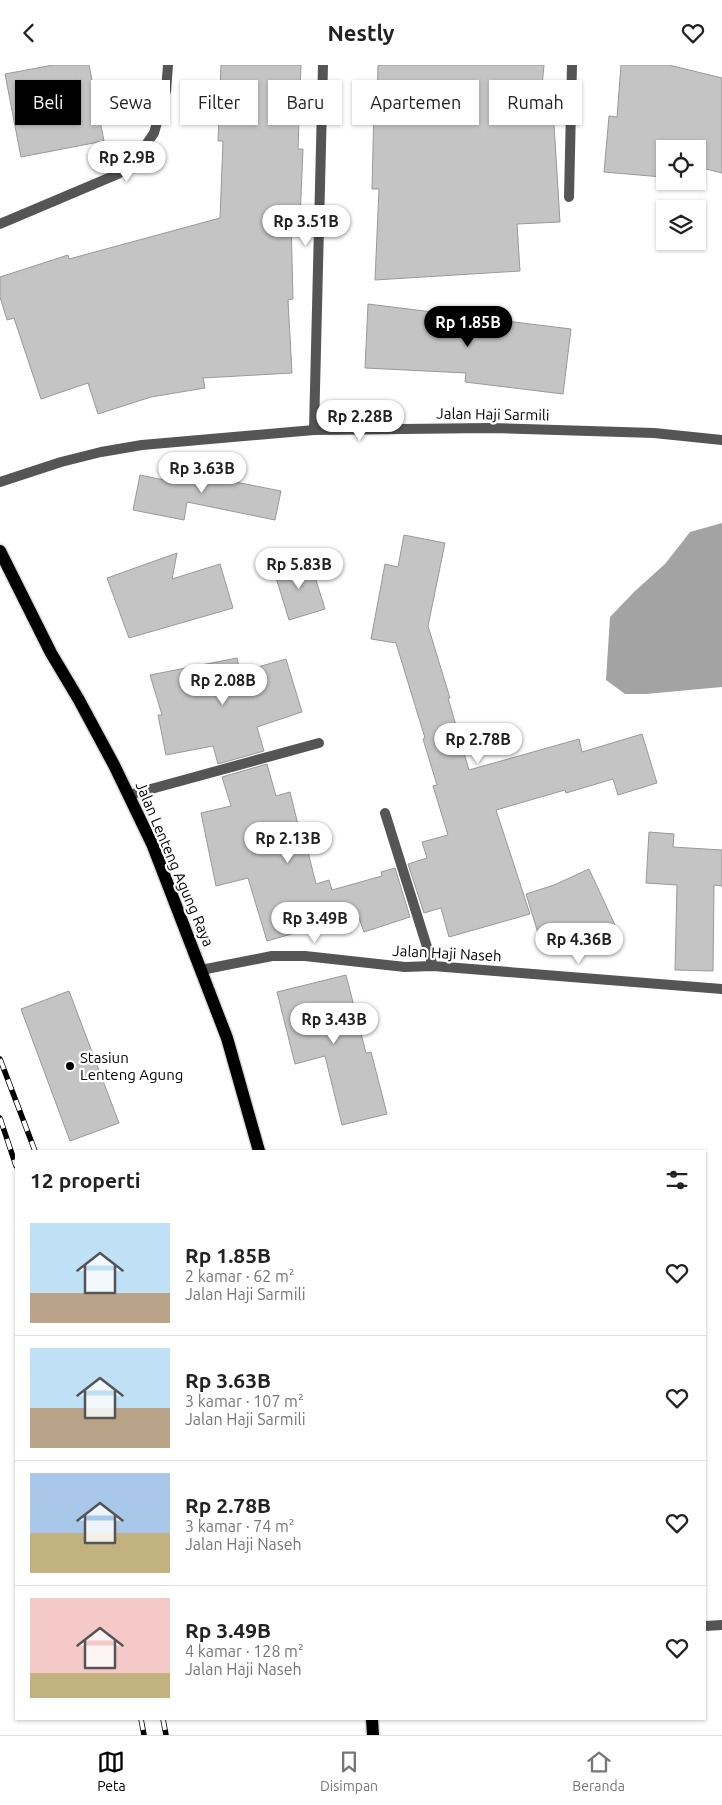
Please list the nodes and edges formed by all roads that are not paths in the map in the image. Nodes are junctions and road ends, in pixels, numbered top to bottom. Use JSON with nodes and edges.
{"nodes":[{"id":1,"x":168,"y":65,"type":"edge"},
{"id":2,"x":323,"y":65,"type":"edge"},
{"id":3,"x":572,"y":65,"type":"edge"},
{"id":4,"x":569,"y":197,"type":"dead end"},
{"id":5,"x":0,"y":224,"type":"edge"},
{"id":6,"x":314,"y":430,"type":"junction"},
{"id":7,"x":722,"y":440,"type":"edge"},
{"id":8,"x":0,"y":482,"type":"edge"},
{"id":9,"x":0,"y":551,"type":"edge"},
{"id":10,"x":319,"y":743,"type":"dead end"},
{"id":11,"x":129,"y":795,"type":"junction"},
{"id":12,"x":385,"y":813,"type":"dead end"},
{"id":13,"x":433,"y":966,"type":"junction"},
{"id":14,"x":201,"y":970,"type":"junction"},
{"id":15,"x":722,"y":989,"type":"edge"},
{"id":16,"x":259,"y":1150,"type":"edge"},
{"id":17,"x":722,"y":1625,"type":"edge"},
{"id":18,"x":706,"y":1626,"type":"edge"},
{"id":19,"x":372,"y":1720,"type":"edge"},
{"id":20,"x":373,"y":1735,"type":"edge"}],
"edges":[{"from":1,"to":5,"type":"street"},
{"from":2,"to":6,"type":"street"},
{"from":3,"to":4,"type":"street"},
{"from":6,"to":7,"type":"street","name":"Jalan Haji Sarmili"},
{"from":6,"to":8,"type":"street","name":"Jalan Haji Sarmili"},
{"from":9,"to":11,"type":"main road","name":"Jalan Lenteng Agung Raya"},
{"from":10,"to":11,"type":"street"},
{"from":11,"to":14,"type":"main road","name":"Jalan Lenteng Agung Raya"},
{"from":12,"to":13,"type":"street"},
{"from":13,"to":14,"type":"street","name":"Jalan Haji Naseh"},
{"from":13,"to":15,"type":"street","name":"Jalan Haji Naseh"},
{"from":14,"to":16,"type":"main road","name":"Jalan Lenteng Agung Raya"},
{"from":17,"to":18,"type":"street"},
{"from":19,"to":20,"type":"main road"}]}
